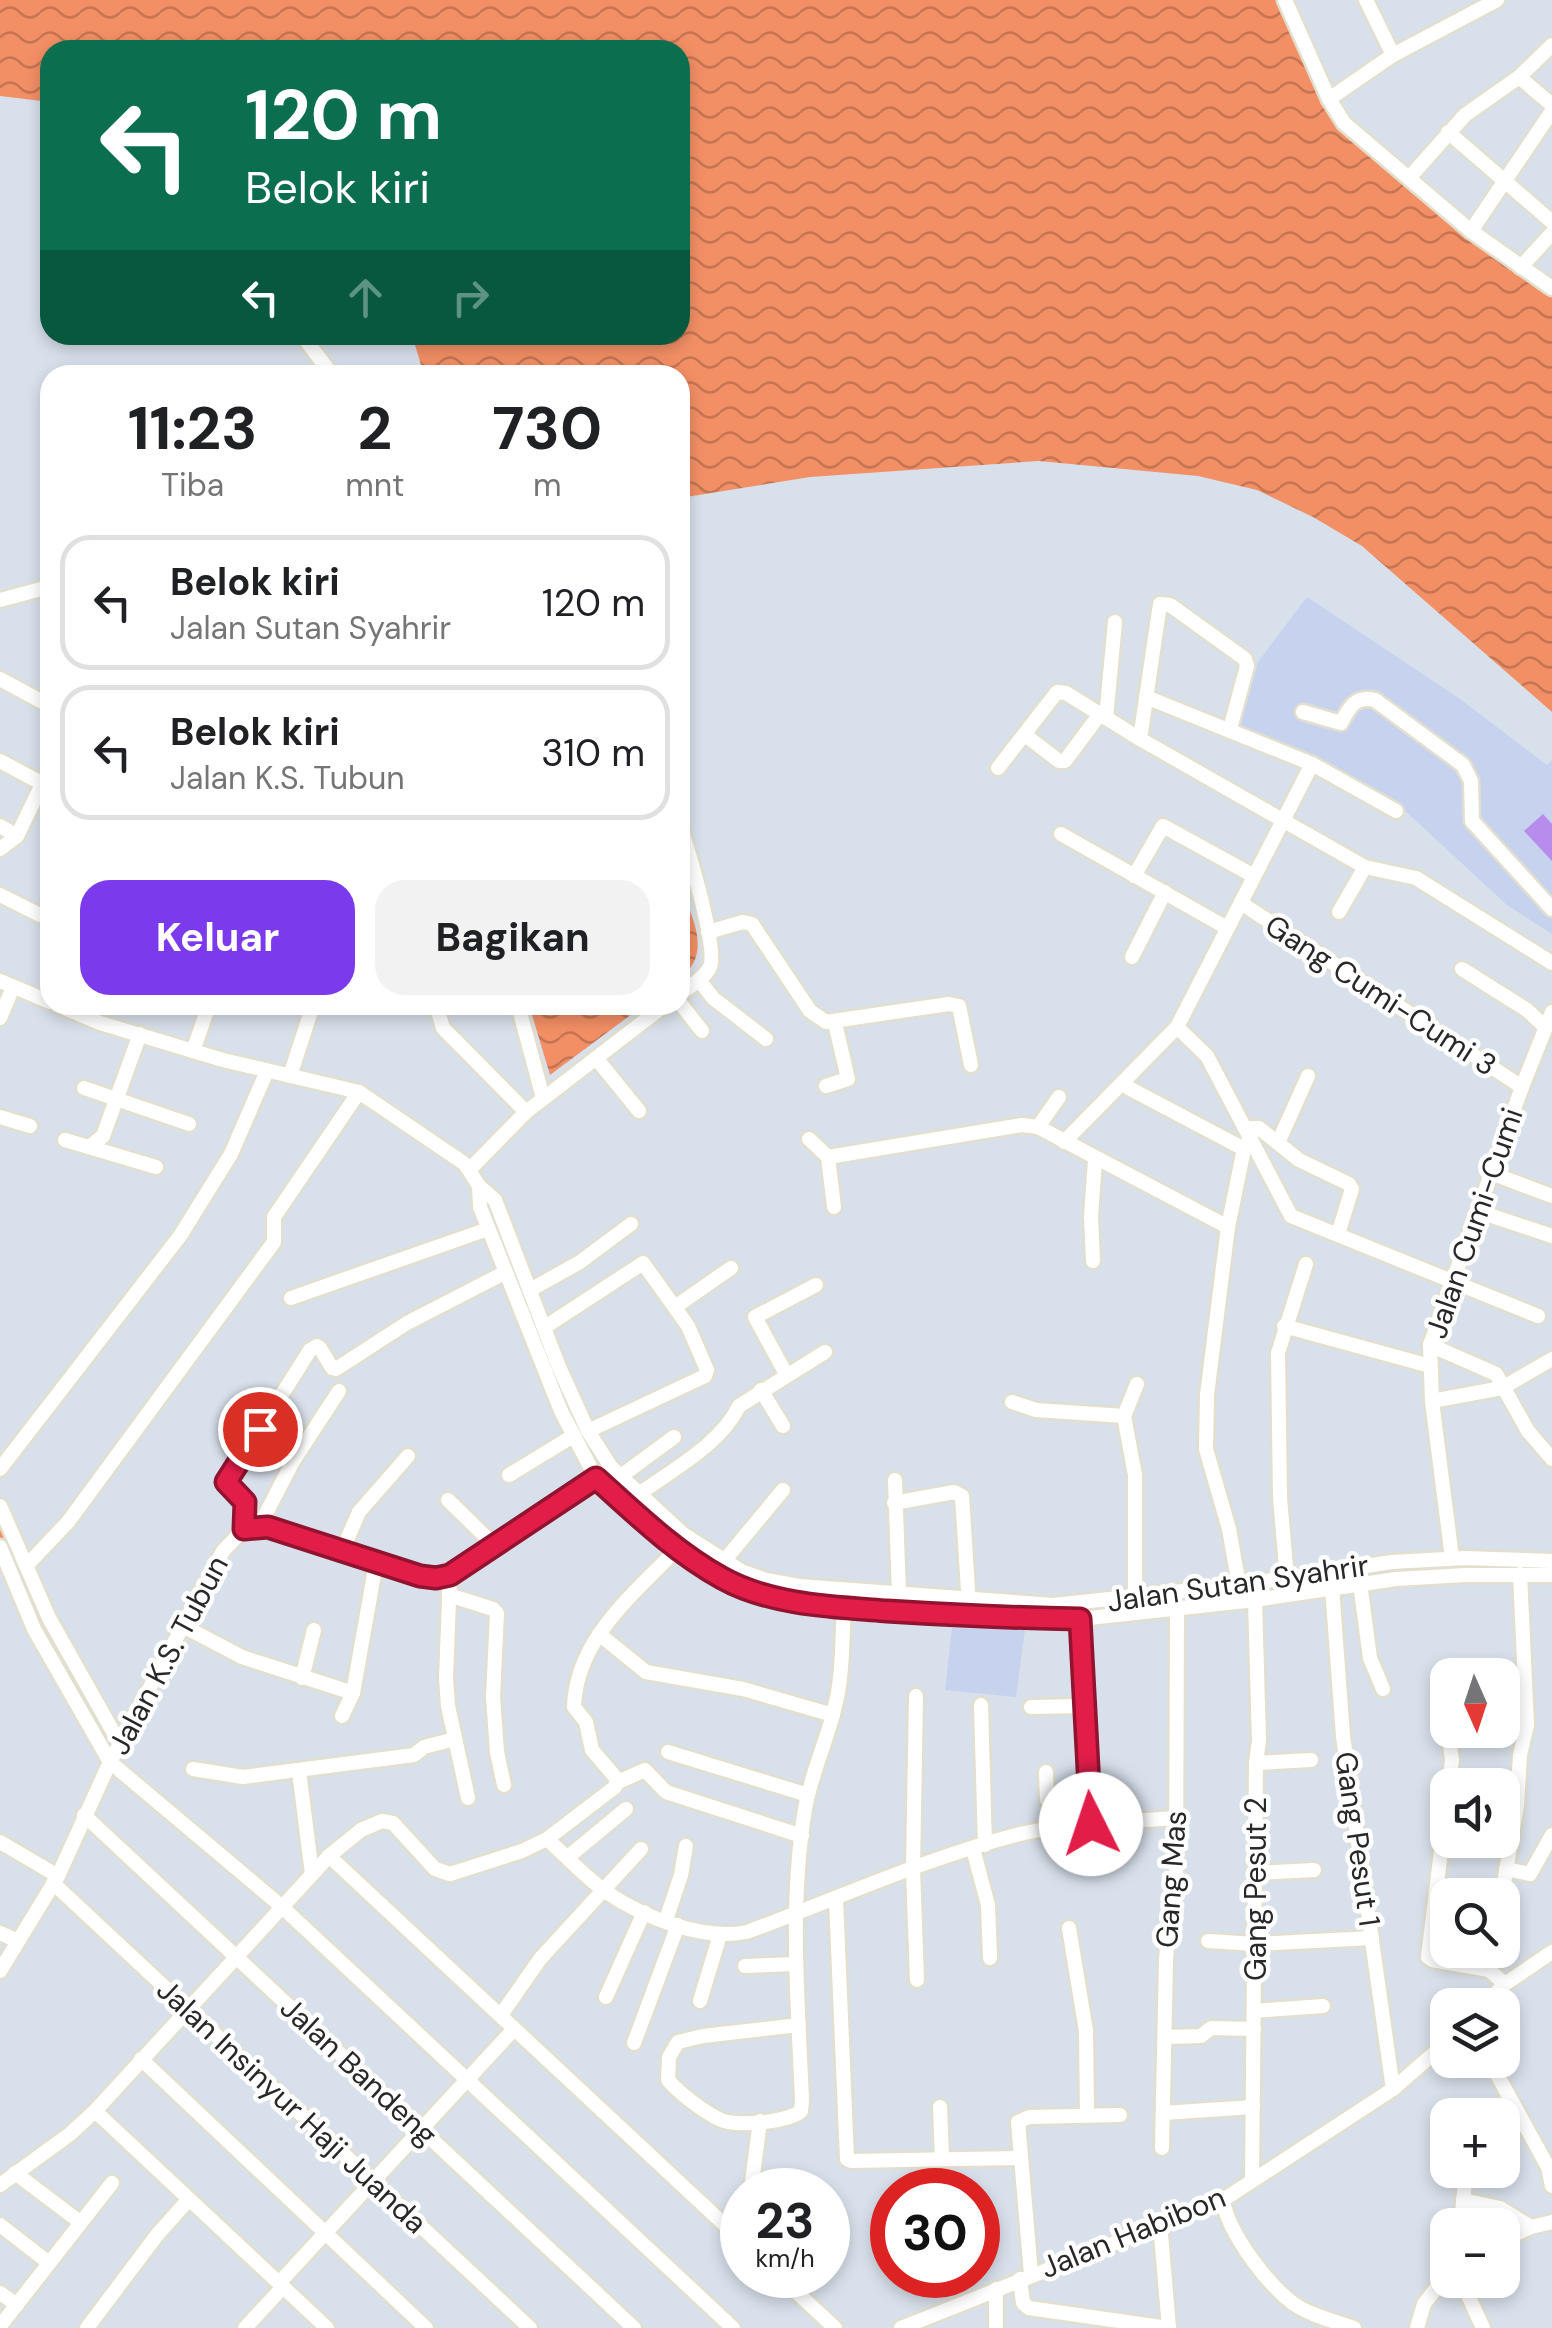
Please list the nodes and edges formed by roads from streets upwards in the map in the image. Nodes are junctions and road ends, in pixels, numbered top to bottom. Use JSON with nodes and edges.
{"nodes":[{"id":1,"x":1366,"y":0,"type":"edge"},
{"id":2,"x":1497,"y":0,"type":"edge"},
{"id":3,"x":1288,"y":1,"type":"edge"},
{"id":4,"x":1552,"y":45,"type":"edge"},
{"id":5,"x":1393,"y":56,"type":"junction"},
{"id":6,"x":1519,"y":77,"type":"junction"},
{"id":7,"x":1329,"y":99,"type":"junction"},
{"id":8,"x":1552,"y":108,"type":"edge"},
{"id":9,"x":1448,"y":132,"type":"junction"},
{"id":10,"x":1408,"y":178,"type":"junction"},
{"id":11,"x":1505,"y":181,"type":"junction"},
{"id":12,"x":1552,"y":222,"type":"edge"},
{"id":13,"x":1471,"y":231,"type":"junction"},
{"id":14,"x":1552,"y":233,"type":"edge"},
{"id":15,"x":1520,"y":267,"type":"junction"},
{"id":16,"x":1552,"y":288,"type":"edge"},
{"id":17,"x":40,"y":590,"type":"edge"},
{"id":18,"x":0,"y":600,"type":"edge"},
{"id":19,"x":1115,"y":622,"type":"dead end"},
{"id":20,"x":0,"y":679,"type":"edge"},
{"id":21,"x":1146,"y":697,"type":"junction"},
{"id":22,"x":40,"y":701,"type":"edge"},
{"id":23,"x":1303,"y":712,"type":"dead end"},
{"id":24,"x":1103,"y":716,"type":"junction"},
{"id":25,"x":1230,"y":729,"type":"junction"},
{"id":26,"x":1024,"y":735,"type":"junction"},
{"id":27,"x":1140,"y":739,"type":"junction"},
{"id":28,"x":0,"y":760,"type":"edge"},
{"id":29,"x":1312,"y":764,"type":"junction"},
{"id":30,"x":998,"y":768,"type":"dead end"},
{"id":31,"x":40,"y":782,"type":"edge"},
{"id":32,"x":40,"y":790,"type":"edge"},
{"id":33,"x":1396,"y":811,"type":"dead end"},
{"id":34,"x":1282,"y":821,"type":"junction"},
{"id":35,"x":0,"y":826,"type":"edge"},
{"id":36,"x":1061,"y":834,"type":"dead end"},
{"id":37,"x":17,"y":836,"type":"junction"},
{"id":38,"x":0,"y":849,"type":"edge"},
{"id":39,"x":690,"y":864,"type":"edge"},
{"id":40,"x":1365,"y":867,"type":"junction"},
{"id":41,"x":1134,"y":876,"type":"junction"},
{"id":42,"x":1254,"y":876,"type":"junction"},
{"id":43,"x":1166,"y":892,"type":"junction"},
{"id":44,"x":0,"y":896,"type":"edge"},
{"id":45,"x":1241,"y":903,"type":"junction"},
{"id":46,"x":1552,"y":908,"type":"edge"},
{"id":47,"x":1340,"y":912,"type":"dead end"},
{"id":48,"x":40,"y":915,"type":"dead end"},
{"id":49,"x":1228,"y":928,"type":"junction"},
{"id":50,"x":708,"y":932,"type":"junction"},
{"id":51,"x":1132,"y":957,"type":"dead end"},
{"id":52,"x":1552,"y":963,"type":"edge"},
{"id":53,"x":1462,"y":969,"type":"dead end"},
{"id":54,"x":699,"y":980,"type":"junction"},
{"id":55,"x":7,"y":984,"type":"edge"},
{"id":56,"x":690,"y":987,"type":"edge"},
{"id":57,"x":40,"y":998,"type":"edge"},
{"id":58,"x":81,"y":1015,"type":"edge"},
{"id":59,"x":104,"y":1015,"type":"edge"},
{"id":60,"x":206,"y":1015,"type":"edge"},
{"id":61,"x":311,"y":1015,"type":"edge"},
{"id":62,"x":439,"y":1015,"type":"edge"},
{"id":63,"x":521,"y":1015,"type":"edge"},
{"id":64,"x":652,"y":1015,"type":"edge"},
{"id":65,"x":689,"y":1015,"type":"edge"},
{"id":66,"x":0,"y":1018,"type":"edge"},
{"id":67,"x":1548,"y":1019,"type":"edge"},
{"id":68,"x":100,"y":1023,"type":"junction"},
{"id":69,"x":834,"y":1023,"type":"junction"},
{"id":70,"x":1177,"y":1027,"type":"junction"},
{"id":71,"x":702,"y":1031,"type":"dead end"},
{"id":72,"x":140,"y":1034,"type":"junction"},
{"id":73,"x":766,"y":1038,"type":"dead end"},
{"id":74,"x":194,"y":1051,"type":"junction"},
{"id":75,"x":596,"y":1058,"type":"junction"},
{"id":76,"x":971,"y":1065,"type":"dead end"},
{"id":77,"x":267,"y":1071,"type":"junction"},
{"id":78,"x":290,"y":1076,"type":"junction"},
{"id":79,"x":1308,"y":1076,"type":"dead end"},
{"id":80,"x":1124,"y":1085,"type":"junction"},
{"id":81,"x":826,"y":1086,"type":"dead end"},
{"id":82,"x":1522,"y":1087,"type":"junction"},
{"id":83,"x":84,"y":1088,"type":"dead end"},
{"id":84,"x":359,"y":1092,"type":"junction"},
{"id":85,"x":1059,"y":1097,"type":"dead end"},
{"id":86,"x":543,"y":1098,"type":"junction"},
{"id":87,"x":115,"y":1100,"type":"junction"},
{"id":88,"x":639,"y":1111,"type":"dead end"},
{"id":89,"x":526,"y":1112,"type":"junction"},
{"id":90,"x":0,"y":1117,"type":"edge"},
{"id":91,"x":189,"y":1124,"type":"dead end"},
{"id":92,"x":30,"y":1126,"type":"dead end"},
{"id":93,"x":1038,"y":1127,"type":"junction"},
{"id":94,"x":1247,"y":1138,"type":"junction"},
{"id":95,"x":66,"y":1140,"type":"dead end"},
{"id":96,"x":809,"y":1140,"type":"dead end"},
{"id":97,"x":97,"y":1141,"type":"junction"},
{"id":98,"x":1064,"y":1142,"type":"junction"},
{"id":99,"x":1278,"y":1142,"type":"junction"},
{"id":100,"x":828,"y":1157,"type":"junction"},
{"id":101,"x":1095,"y":1160,"type":"junction"},
{"id":102,"x":156,"y":1166,"type":"dead end"},
{"id":103,"x":470,"y":1169,"type":"junction"},
{"id":104,"x":1492,"y":1173,"type":"junction"},
{"id":105,"x":480,"y":1186,"type":"junction"},
{"id":106,"x":1552,"y":1196,"type":"edge"},
{"id":107,"x":834,"y":1208,"type":"dead end"},
{"id":108,"x":1477,"y":1211,"type":"junction"},
{"id":109,"x":630,"y":1224,"type":"dead end"},
{"id":110,"x":1228,"y":1227,"type":"junction"},
{"id":111,"x":488,"y":1229,"type":"junction"},
{"id":112,"x":1338,"y":1234,"type":"junction"},
{"id":113,"x":1552,"y":1236,"type":"edge"},
{"id":114,"x":1093,"y":1262,"type":"dead end"},
{"id":115,"x":1306,"y":1264,"type":"dead end"},
{"id":116,"x":730,"y":1268,"type":"dead end"},
{"id":117,"x":506,"y":1272,"type":"junction"},
{"id":118,"x":1451,"y":1283,"type":"junction"},
{"id":119,"x":816,"y":1285,"type":"dead end"},
{"id":120,"x":530,"y":1290,"type":"junction"},
{"id":121,"x":291,"y":1298,"type":"dead end"},
{"id":122,"x":675,"y":1306,"type":"junction"},
{"id":123,"x":1538,"y":1316,"type":"dead end"},
{"id":124,"x":1284,"y":1326,"type":"junction"},
{"id":125,"x":545,"y":1327,"type":"junction"},
{"id":126,"x":1430,"y":1345,"type":"junction"},
{"id":127,"x":825,"y":1352,"type":"dead end"},
{"id":128,"x":1552,"y":1359,"type":"edge"},
{"id":129,"x":1430,"y":1366,"type":"junction"},
{"id":130,"x":786,"y":1374,"type":"junction"},
{"id":131,"x":1137,"y":1384,"type":"dead end"},
{"id":132,"x":1502,"y":1388,"type":"junction"},
{"id":133,"x":761,"y":1390,"type":"junction"},
{"id":134,"x":339,"y":1391,"type":"dead end"},
{"id":135,"x":1432,"y":1401,"type":"junction"},
{"id":136,"x":1012,"y":1402,"type":"dead end"},
{"id":137,"x":1124,"y":1416,"type":"junction"},
{"id":138,"x":783,"y":1426,"type":"dead end"},
{"id":139,"x":588,"y":1430,"type":"junction"},
{"id":140,"x":573,"y":1436,"type":"junction"},
{"id":141,"x":674,"y":1437,"type":"dead end"},
{"id":142,"x":408,"y":1456,"type":"dead end"},
{"id":143,"x":1552,"y":1459,"type":"edge"},
{"id":144,"x":0,"y":1469,"type":"edge"},
{"id":145,"x":616,"y":1472,"type":"junction"},
{"id":146,"x":509,"y":1475,"type":"dead end"},
{"id":147,"x":596,"y":1478,"type":"junction"},
{"id":148,"x":894,"y":1480,"type":"dead end"},
{"id":149,"x":783,"y":1490,"type":"dead end"},
{"id":150,"x":639,"y":1494,"type":"junction"},
{"id":151,"x":448,"y":1500,"type":"dead end"},
{"id":152,"x":894,"y":1503,"type":"junction"},
{"id":153,"x":0,"y":1506,"type":"edge"},
{"id":154,"x":251,"y":1528,"type":"junction"},
{"id":155,"x":0,"y":1546,"type":"edge"},
{"id":156,"x":495,"y":1546,"type":"junction"},
{"id":157,"x":678,"y":1549,"type":"junction"},
{"id":158,"x":342,"y":1551,"type":"junction"},
{"id":159,"x":1452,"y":1559,"type":"junction"},
{"id":160,"x":724,"y":1561,"type":"junction"},
{"id":161,"x":1552,"y":1561,"type":"edge"},
{"id":162,"x":376,"y":1563,"type":"junction"},
{"id":163,"x":28,"y":1564,"type":"junction"},
{"id":164,"x":1520,"y":1574,"type":"junction"},
{"id":165,"x":450,"y":1575,"type":"junction"},
{"id":166,"x":1466,"y":1575,"type":"junction"},
{"id":167,"x":1552,"y":1575,"type":"edge"},
{"id":168,"x":1441,"y":1576,"type":"junction"},
{"id":169,"x":1287,"y":1578,"type":"junction"},
{"id":170,"x":1360,"y":1583,"type":"junction"},
{"id":171,"x":1239,"y":1585,"type":"junction"},
{"id":172,"x":1332,"y":1588,"type":"junction"},
{"id":173,"x":899,"y":1595,"type":"junction"},
{"id":174,"x":449,"y":1596,"type":"junction"},
{"id":175,"x":1135,"y":1597,"type":"junction"},
{"id":176,"x":1255,"y":1600,"type":"junction"},
{"id":177,"x":844,"y":1607,"type":"junction"},
{"id":178,"x":969,"y":1609,"type":"junction"},
{"id":179,"x":1177,"y":1610,"type":"junction"},
{"id":180,"x":1080,"y":1619,"type":"junction"},
{"id":181,"x":184,"y":1626,"type":"junction"},
{"id":182,"x":314,"y":1630,"type":"dead end"},
{"id":183,"x":598,"y":1634,"type":"junction"},
{"id":184,"x":302,"y":1678,"type":"junction"},
{"id":185,"x":1383,"y":1689,"type":"dead end"},
{"id":186,"x":353,"y":1693,"type":"junction"},
{"id":187,"x":916,"y":1696,"type":"dead end"},
{"id":188,"x":1520,"y":1697,"type":"edge"},
{"id":189,"x":1525,"y":1697,"type":"junction"},
{"id":190,"x":981,"y":1706,"type":"dead end"},
{"id":191,"x":1083,"y":1706,"type":"junction"},
{"id":192,"x":1031,"y":1707,"type":"dead end"},
{"id":193,"x":833,"y":1714,"type":"junction"},
{"id":194,"x":342,"y":1716,"type":"dead end"},
{"id":195,"x":455,"y":1739,"type":"junction"},
{"id":196,"x":120,"y":1744,"type":"junction"},
{"id":197,"x":668,"y":1752,"type":"dead end"},
{"id":198,"x":1310,"y":1760,"type":"dead end"},
{"id":199,"x":110,"y":1762,"type":"junction"},
{"id":200,"x":1256,"y":1763,"type":"junction"},
{"id":201,"x":194,"y":1769,"type":"dead end"},
{"id":202,"x":299,"y":1771,"type":"junction"},
{"id":203,"x":1046,"y":1772,"type":"dead end"},
{"id":204,"x":618,"y":1782,"type":"junction"},
{"id":205,"x":504,"y":1785,"type":"dead end"},
{"id":206,"x":808,"y":1795,"type":"junction"},
{"id":207,"x":468,"y":1798,"type":"dead end"},
{"id":208,"x":626,"y":1809,"type":"dead end"},
{"id":209,"x":84,"y":1815,"type":"junction"},
{"id":210,"x":1177,"y":1818,"type":"junction"},
{"id":211,"x":1091,"y":1824,"type":"junction"},
{"id":212,"x":1056,"y":1828,"type":"junction"},
{"id":213,"x":1552,"y":1835,"type":"edge"},
{"id":214,"x":802,"y":1836,"type":"junction"},
{"id":215,"x":547,"y":1838,"type":"junction"},
{"id":216,"x":0,"y":1842,"type":"edge"},
{"id":217,"x":686,"y":1846,"type":"dead end"},
{"id":218,"x":979,"y":1847,"type":"junction"},
{"id":219,"x":641,"y":1848,"type":"dead end"},
{"id":220,"x":329,"y":1856,"type":"junction"},
{"id":221,"x":568,"y":1857,"type":"junction"},
{"id":222,"x":1440,"y":1858,"type":"edge"},
{"id":223,"x":914,"y":1868,"type":"junction"},
{"id":224,"x":1506,"y":1869,"type":"junction"},
{"id":225,"x":1314,"y":1870,"type":"dead end"},
{"id":226,"x":312,"y":1874,"type":"junction"},
{"id":227,"x":1256,"y":1874,"type":"junction"},
{"id":228,"x":1505,"y":1878,"type":"edge"},
{"id":229,"x":56,"y":1880,"type":"junction"},
{"id":230,"x":605,"y":1891,"type":"junction"},
{"id":231,"x":836,"y":1900,"type":"junction"},
{"id":232,"x":280,"y":1906,"type":"junction"},
{"id":233,"x":644,"y":1912,"type":"junction"},
{"id":234,"x":796,"y":1914,"type":"junction"},
{"id":235,"x":672,"y":1922,"type":"junction"},
{"id":236,"x":1069,"y":1928,"type":"dead end"},
{"id":237,"x":0,"y":1934,"type":"edge"},
{"id":238,"x":720,"y":1934,"type":"junction"},
{"id":239,"x":1372,"y":1938,"type":"junction"},
{"id":240,"x":18,"y":1941,"type":"junction"},
{"id":241,"x":1208,"y":1941,"type":"dead end"},
{"id":242,"x":1255,"y":1944,"type":"junction"},
{"id":243,"x":1552,"y":1952,"type":"edge"},
{"id":244,"x":236,"y":1955,"type":"junction"},
{"id":245,"x":990,"y":1958,"type":"dead end"},
{"id":246,"x":796,"y":1964,"type":"junction"},
{"id":247,"x":744,"y":1966,"type":"dead end"},
{"id":248,"x":1488,"y":1970,"type":"joint"},
{"id":249,"x":0,"y":1971,"type":"edge"},
{"id":250,"x":917,"y":1980,"type":"dead end"},
{"id":251,"x":1504,"y":1984,"type":"junction"},
{"id":252,"x":1500,"y":1988,"type":"edge"},
{"id":253,"x":606,"y":1997,"type":"dead end"},
{"id":254,"x":700,"y":2002,"type":"dead end"},
{"id":255,"x":1322,"y":2006,"type":"dead end"},
{"id":256,"x":187,"y":2007,"type":"junction"},
{"id":257,"x":1254,"y":2011,"type":"junction"},
{"id":258,"x":501,"y":2015,"type":"junction"},
{"id":259,"x":799,"y":2025,"type":"junction"},
{"id":260,"x":514,"y":2028,"type":"junction"},
{"id":261,"x":1254,"y":2029,"type":"junction"},
{"id":262,"x":1164,"y":2038,"type":"junction"},
{"id":263,"x":634,"y":2042,"type":"dead end"},
{"id":264,"x":1430,"y":2057,"type":"edge"},
{"id":265,"x":141,"y":2059,"type":"junction"},
{"id":266,"x":1500,"y":2078,"type":"edge"},
{"id":267,"x":468,"y":2080,"type":"junction"},
{"id":268,"x":1393,"y":2089,"type":"junction"},
{"id":269,"x":1253,"y":2107,"type":"junction"},
{"id":270,"x":940,"y":2108,"type":"dead end"},
{"id":271,"x":94,"y":2111,"type":"junction"},
{"id":272,"x":1164,"y":2112,"type":"junction"},
{"id":273,"x":1120,"y":2114,"type":"dead end"},
{"id":274,"x":1087,"y":2115,"type":"junction"},
{"id":275,"x":760,"y":2121,"type":"junction"},
{"id":276,"x":421,"y":2129,"type":"junction"},
{"id":277,"x":1162,"y":2148,"type":"dead end"},
{"id":278,"x":1020,"y":2158,"type":"junction"},
{"id":279,"x":942,"y":2160,"type":"junction"},
{"id":280,"x":754,"y":2168,"type":"edge"},
{"id":281,"x":15,"y":2173,"type":"junction"},
{"id":282,"x":1252,"y":2179,"type":"junction"},
{"id":283,"x":372,"y":2181,"type":"junction"},
{"id":284,"x":112,"y":2184,"type":"dead end"},
{"id":285,"x":0,"y":2185,"type":"edge"},
{"id":286,"x":1552,"y":2186,"type":"edge"},
{"id":287,"x":1464,"y":2188,"type":"edge"},
{"id":288,"x":189,"y":2199,"type":"junction"},
{"id":289,"x":1222,"y":2200,"type":"junction"},
{"id":290,"x":1463,"y":2200,"type":"junction"},
{"id":291,"x":1462,"y":2208,"type":"edge"},
{"id":292,"x":720,"y":2220,"type":"edge"},
{"id":293,"x":80,"y":2222,"type":"junction"},
{"id":294,"x":1552,"y":2222,"type":"edge"},
{"id":295,"x":1160,"y":2223,"type":"junction"},
{"id":296,"x":0,"y":2225,"type":"edge"},
{"id":297,"x":1530,"y":2228,"type":"junction"},
{"id":298,"x":1520,"y":2232,"type":"edge"},
{"id":299,"x":326,"y":2233,"type":"junction"},
{"id":300,"x":48,"y":2263,"type":"junction"},
{"id":301,"x":1026,"y":2276,"type":"junction"},
{"id":302,"x":281,"y":2285,"type":"junction"},
{"id":303,"x":1000,"y":2287,"type":"edge"},
{"id":304,"x":0,"y":2293,"type":"edge"},
{"id":305,"x":1430,"y":2296,"type":"edge"},
{"id":306,"x":803,"y":2298,"type":"edge"},
{"id":307,"x":974,"y":2298,"type":"edge"},
{"id":308,"x":996,"y":2298,"type":"edge"},
{"id":309,"x":1469,"y":2298,"type":"edge"},
{"id":310,"x":17,"y":2304,"type":"junction"},
{"id":311,"x":249,"y":2322,"type":"edge"},
{"id":312,"x":1105,"y":2324,"type":"edge"},
{"id":313,"x":0,"y":2326,"type":"edge"},
{"id":314,"x":87,"y":2328,"type":"edge"},
{"id":315,"x":266,"y":2328,"type":"edge"},
{"id":316,"x":327,"y":2328,"type":"edge"},
{"id":317,"x":426,"y":2328,"type":"edge"},
{"id":318,"x":530,"y":2328,"type":"edge"},
{"id":319,"x":634,"y":2328,"type":"edge"},
{"id":320,"x":733,"y":2328,"type":"edge"},
{"id":321,"x":835,"y":2328,"type":"edge"},
{"id":322,"x":902,"y":2328,"type":"edge"},
{"id":323,"x":996,"y":2328,"type":"edge"},
{"id":324,"x":1169,"y":2328,"type":"edge"},
{"id":325,"x":1354,"y":2328,"type":"edge"},
{"id":326,"x":1417,"y":2328,"type":"edge"},
{"id":327,"x":1483,"y":2328,"type":"edge"}],
"edges":[{"from":1,"to":5,"type":"street"},
{"from":2,"to":5,"type":"street"},
{"from":3,"to":7,"type":"street"},
{"from":4,"to":6,"type":"street"},
{"from":5,"to":7,"type":"street"},
{"from":6,"to":8,"type":"street"},
{"from":6,"to":9,"type":"street"},
{"from":7,"to":10,"type":"street"},
{"from":8,"to":11,"type":"street"},
{"from":9,"to":10,"type":"street"},
{"from":9,"to":11,"type":"street"},
{"from":10,"to":13,"type":"street"},
{"from":11,"to":12,"type":"street"},
{"from":11,"to":13,"type":"street"},
{"from":13,"to":15,"type":"street"},
{"from":14,"to":15,"type":"street"},
{"from":15,"to":16,"type":"street"},
{"from":17,"to":18,"type":"street"},
{"from":19,"to":24,"type":"street"},
{"from":20,"to":22,"type":"street"},
{"from":21,"to":25,"type":"street"},
{"from":21,"to":25,"type":"street"},
{"from":21,"to":27,"type":"street"},
{"from":23,"to":46,"type":"street"},
{"from":24,"to":26,"type":"street"},
{"from":24,"to":26,"type":"street"},
{"from":24,"to":27,"type":"street"},
{"from":25,"to":29,"type":"street"},
{"from":26,"to":30,"type":"street"},
{"from":27,"to":34,"type":"street"},
{"from":28,"to":31,"type":"street"},
{"from":29,"to":33,"type":"street"},
{"from":29,"to":34,"type":"street"},
{"from":32,"to":37,"type":"street"},
{"from":34,"to":40,"type":"street"},
{"from":34,"to":42,"type":"street"},
{"from":35,"to":37,"type":"street"},
{"from":36,"to":41,"type":"street"},
{"from":37,"to":38,"type":"street"},
{"from":39,"to":50,"type":"street"},
{"from":40,"to":47,"type":"street"},
{"from":40,"to":52,"type":"street"},
{"from":41,"to":42,"type":"street"},
{"from":41,"to":43,"type":"street"},
{"from":42,"to":45,"type":"street"},
{"from":43,"to":49,"type":"street"},
{"from":43,"to":51,"type":"street"},
{"from":44,"to":48,"type":"street"},
{"from":45,"to":49,"type":"street"},
{"from":45,"to":82,"type":"street","name":"Gang Cumi-Cumi 3"},
{"from":49,"to":70,"type":"street"},
{"from":50,"to":54,"type":"street"},
{"from":50,"to":69,"type":"street"},
{"from":53,"to":67,"type":"street"},
{"from":54,"to":56,"type":"street"},
{"from":54,"to":73,"type":"street"},
{"from":55,"to":57,"type":"street"},
{"from":55,"to":66,"type":"street"},
{"from":58,"to":68,"type":"street"},
{"from":59,"to":68,"type":"street"},
{"from":60,"to":74,"type":"street"},
{"from":61,"to":78,"type":"street"},
{"from":62,"to":89,"type":"street"},
{"from":63,"to":86,"type":"street"},
{"from":64,"to":75,"type":"street"},
{"from":65,"to":71,"type":"street"},
{"from":67,"to":82,"type":"street","name":"Jalan Cumi-Cumi"},
{"from":68,"to":72,"type":"street"},
{"from":69,"to":76,"type":"street"},
{"from":69,"to":81,"type":"street"},
{"from":70,"to":80,"type":"street"},
{"from":70,"to":94,"type":"street"},
{"from":72,"to":74,"type":"street"},
{"from":72,"to":87,"type":"street"},
{"from":74,"to":77,"type":"street"},
{"from":75,"to":86,"type":"street"},
{"from":75,"to":88,"type":"street"},
{"from":77,"to":78,"type":"street"},
{"from":77,"to":144,"type":"street"},
{"from":78,"to":84,"type":"street"},
{"from":79,"to":99,"type":"street"},
{"from":80,"to":94,"type":"street"},
{"from":80,"to":98,"type":"street"},
{"from":82,"to":104,"type":"street","name":"Jalan Cumi-Cumi"},
{"from":83,"to":87,"type":"street"},
{"from":84,"to":103,"type":"street"},
{"from":84,"to":163,"type":"street"},
{"from":85,"to":93,"type":"street"},
{"from":86,"to":89,"type":"street"},
{"from":87,"to":91,"type":"street"},
{"from":87,"to":97,"type":"street"},
{"from":89,"to":103,"type":"street"},
{"from":90,"to":92,"type":"street"},
{"from":93,"to":98,"type":"street"},
{"from":93,"to":100,"type":"street"},
{"from":94,"to":99,"type":"street"},
{"from":94,"to":110,"type":"street"},
{"from":94,"to":112,"type":"street"},
{"from":95,"to":97,"type":"street"},
{"from":96,"to":100,"type":"street"},
{"from":97,"to":102,"type":"street"},
{"from":98,"to":101,"type":"street"},
{"from":99,"to":112,"type":"street"},
{"from":100,"to":107,"type":"street"},
{"from":101,"to":110,"type":"street"},
{"from":101,"to":114,"type":"street"},
{"from":103,"to":105,"type":"street"},
{"from":104,"to":106,"type":"street"},
{"from":104,"to":108,"type":"street","name":"Jalan Cumi-Cumi"},
{"from":105,"to":111,"type":"street","name":"Jalan Sutan Syahrir"},
{"from":105,"to":120,"type":"street","name":"Jalan Sutan Syahrir"},
{"from":108,"to":113,"type":"street"},
{"from":108,"to":118,"type":"street","name":"Jalan Cumi-Cumi"},
{"from":109,"to":120,"type":"street"},
{"from":110,"to":171,"type":"street"},
{"from":111,"to":117,"type":"street","name":"Jalan Sutan Syahrir"},
{"from":111,"to":121,"type":"street"},
{"from":112,"to":118,"type":"street"},
{"from":115,"to":124,"type":"street"},
{"from":116,"to":122,"type":"street"},
{"from":117,"to":140,"type":"street","name":"Jalan Sutan Syahrir"},
{"from":117,"to":154,"type":"street"},
{"from":118,"to":123,"type":"street"},
{"from":118,"to":126,"type":"street","name":"Jalan Cumi-Cumi"},
{"from":119,"to":130,"type":"street"},
{"from":120,"to":125,"type":"street","name":"Jalan Sutan Syahrir"},
{"from":122,"to":125,"type":"street"},
{"from":122,"to":139,"type":"street"},
{"from":124,"to":129,"type":"street"},
{"from":124,"to":169,"type":"street"},
{"from":125,"to":139,"type":"street","name":"Jalan Sutan Syahrir"},
{"from":126,"to":129,"type":"street","name":"Jalan Cumi-Cumi"},
{"from":126,"to":132,"type":"street"},
{"from":127,"to":130,"type":"street"},
{"from":128,"to":132,"type":"street"},
{"from":129,"to":135,"type":"street","name":"Jalan Cumi-Cumi"},
{"from":130,"to":133,"type":"street"},
{"from":131,"to":137,"type":"street"},
{"from":132,"to":135,"type":"street"},
{"from":132,"to":143,"type":"street"},
{"from":133,"to":138,"type":"street"},
{"from":133,"to":150,"type":"street"},
{"from":134,"to":154,"type":"street","name":"Jalan K.S. Tubun"},
{"from":135,"to":159,"type":"street","name":"Jalan Cumi-Cumi"},
{"from":136,"to":137,"type":"street"},
{"from":137,"to":175,"type":"street"},
{"from":139,"to":145,"type":"street","name":"Jalan Sutan Syahrir"},
{"from":140,"to":146,"type":"street"},
{"from":140,"to":147,"type":"street","name":"Jalan Sutan Syahrir"},
{"from":141,"to":145,"type":"street"},
{"from":142,"to":158,"type":"street"},
{"from":145,"to":147,"type":"street"},
{"from":145,"to":150,"type":"street","name":"Jalan Sutan Syahrir"},
{"from":147,"to":156,"type":"street"},
{"from":147,"to":157,"type":"street","name":"Jalan Sutan Syahrir"},
{"from":148,"to":152,"type":"street"},
{"from":149,"to":160,"type":"street"},
{"from":150,"to":160,"type":"street","name":"Jalan Sutan Syahrir"},
{"from":151,"to":156,"type":"street"},
{"from":152,"to":173,"type":"street"},
{"from":152,"to":178,"type":"street"},
{"from":153,"to":163,"type":"street"},
{"from":154,"to":158,"type":"street"},
{"from":154,"to":181,"type":"street","name":"Jalan K.S. Tubun"},
{"from":155,"to":199,"type":"street"},
{"from":156,"to":165,"type":"street"},
{"from":157,"to":177,"type":"street","name":"Jalan Sutan Syahrir"},
{"from":157,"to":183,"type":"street"},
{"from":158,"to":162,"type":"street"},
{"from":159,"to":161,"type":"street","name":"Jalan Sutan Syahrir"},
{"from":159,"to":166,"type":"street"},
{"from":159,"to":168,"type":"street"},
{"from":159,"to":169,"type":"street","name":"Jalan Sutan Syahrir"},
{"from":160,"to":173,"type":"street","name":"Jalan Sutan Syahrir"},
{"from":162,"to":165,"type":"street"},
{"from":162,"to":186,"type":"street"},
{"from":163,"to":196,"type":"street"},
{"from":164,"to":166,"type":"street","name":"Jalan Sutan Syahrir"},
{"from":164,"to":167,"type":"street","name":"Jalan Sutan Syahrir"},
{"from":164,"to":189,"type":"street"},
{"from":165,"to":174,"type":"street"},
{"from":166,"to":168,"type":"street","name":"Jalan Sutan Syahrir"},
{"from":168,"to":170,"type":"street","name":"Jalan Sutan Syahrir"},
{"from":169,"to":171,"type":"street","name":"Jalan Sutan Syahrir"},
{"from":170,"to":172,"type":"street","name":"Jalan Sutan Syahrir"},
{"from":170,"to":185,"type":"street"},
{"from":171,"to":175,"type":"street","name":"Jalan Sutan Syahrir"},
{"from":172,"to":176,"type":"street","name":"Jalan Sutan Syahrir"},
{"from":172,"to":239,"type":"street","name":"Gang Pesut 1"},
{"from":173,"to":178,"type":"street","name":"Jalan Sutan Syahrir"},
{"from":174,"to":195,"type":"street"},
{"from":174,"to":205,"type":"street"},
{"from":175,"to":178,"type":"street","name":"Jalan Sutan Syahrir"},
{"from":176,"to":179,"type":"street","name":"Jalan Sutan Syahrir"},
{"from":176,"to":200,"type":"street","name":"Gang Pesut 2"},
{"from":177,"to":178,"type":"street","name":"Jalan Sutan Syahrir"},
{"from":177,"to":193,"type":"street"},
{"from":178,"to":180,"type":"street","name":"Jalan Sutan Syahrir"},
{"from":179,"to":180,"type":"street","name":"Jalan Sutan Syahrir"},
{"from":179,"to":210,"type":"street","name":"Gang Mas"},
{"from":180,"to":191,"type":"street"},
{"from":181,"to":184,"type":"street"},
{"from":181,"to":196,"type":"street","name":"Jalan K.S. Tubun"},
{"from":182,"to":184,"type":"street"},
{"from":183,"to":193,"type":"street"},
{"from":183,"to":204,"type":"street"},
{"from":184,"to":186,"type":"street"},
{"from":186,"to":194,"type":"street"},
{"from":187,"to":223,"type":"street"},
{"from":188,"to":189,"type":"street"},
{"from":189,"to":224,"type":"street"},
{"from":190,"to":218,"type":"street"},
{"from":191,"to":192,"type":"street"},
{"from":191,"to":211,"type":"street"},
{"from":193,"to":206,"type":"street"},
{"from":195,"to":202,"type":"street"},
{"from":195,"to":207,"type":"street"},
{"from":196,"to":199,"type":"street","name":"Jalan K.S. Tubun"},
{"from":197,"to":206,"type":"street"},
{"from":198,"to":200,"type":"street"},
{"from":199,"to":209,"type":"street","name":"Jalan K.S. Tubun"},
{"from":199,"to":232,"type":"street"},
{"from":200,"to":227,"type":"street","name":"Gang Pesut 2"},
{"from":201,"to":202,"type":"street"},
{"from":202,"to":226,"type":"street"},
{"from":203,"to":212,"type":"street"},
{"from":204,"to":214,"type":"street"},
{"from":204,"to":215,"type":"street"},
{"from":206,"to":214,"type":"street"},
{"from":208,"to":221,"type":"street"},
{"from":209,"to":229,"type":"street","name":"Jalan K.S. Tubun"},
{"from":209,"to":244,"type":"street","name":"Jalan Bandeng"},
{"from":210,"to":211,"type":"street"},
{"from":210,"to":262,"type":"street","name":"Gang Mas"},
{"from":211,"to":212,"type":"street"},
{"from":212,"to":218,"type":"street"},
{"from":213,"to":224,"type":"street"},
{"from":214,"to":234,"type":"street"},
{"from":215,"to":220,"type":"street"},
{"from":215,"to":221,"type":"street"},
{"from":216,"to":229,"type":"street","name":"Jalan Insinyur Haji Juanda"},
{"from":217,"to":235,"type":"street"},
{"from":218,"to":223,"type":"street"},
{"from":218,"to":245,"type":"street"},
{"from":219,"to":230,"type":"street"},
{"from":220,"to":226,"type":"street"},
{"from":220,"to":258,"type":"street"},
{"from":221,"to":230,"type":"street"},
{"from":222,"to":248,"type":"street"},
{"from":223,"to":231,"type":"street"},
{"from":223,"to":250,"type":"street"},
{"from":224,"to":228,"type":"street"},
{"from":225,"to":227,"type":"street"},
{"from":226,"to":232,"type":"street"},
{"from":227,"to":242,"type":"street","name":"Gang Pesut 2"},
{"from":229,"to":240,"type":"street","name":"Jalan K.S. Tubun"},
{"from":229,"to":256,"type":"street","name":"Jalan Insinyur Haji Juanda"},
{"from":230,"to":233,"type":"street"},
{"from":230,"to":258,"type":"street"},
{"from":231,"to":234,"type":"street"},
{"from":231,"to":279,"type":"street"},
{"from":232,"to":244,"type":"street"},
{"from":232,"to":267,"type":"street"},
{"from":233,"to":235,"type":"street"},
{"from":233,"to":253,"type":"street"},
{"from":234,"to":238,"type":"street"},
{"from":234,"to":246,"type":"street"},
{"from":235,"to":238,"type":"street"},
{"from":235,"to":263,"type":"street"},
{"from":236,"to":274,"type":"street"},
{"from":237,"to":240,"type":"street"},
{"from":238,"to":254,"type":"street"},
{"from":239,"to":242,"type":"street"},
{"from":239,"to":268,"type":"street","name":"Gang Pesut 1"},
{"from":240,"to":249,"type":"street","name":"Jalan K.S. Tubun"},
{"from":241,"to":242,"type":"street"},
{"from":242,"to":257,"type":"street","name":"Gang Pesut 2"},
{"from":243,"to":251,"type":"street"},
{"from":244,"to":256,"type":"street"},
{"from":244,"to":276,"type":"street","name":"Jalan Bandeng"},
{"from":246,"to":247,"type":"street"},
{"from":246,"to":259,"type":"street"},
{"from":248,"to":251,"type":"street"},
{"from":251,"to":252,"type":"street"},
{"from":255,"to":257,"type":"street"},
{"from":256,"to":265,"type":"street"},
{"from":256,"to":283,"type":"street","name":"Jalan Insinyur Haji Juanda"},
{"from":257,"to":261,"type":"street","name":"Gang Pesut 2"},
{"from":258,"to":260,"type":"street"},
{"from":259,"to":275,"type":"street"},
{"from":259,"to":275,"type":"street"},
{"from":260,"to":267,"type":"street"},
{"from":260,"to":292,"type":"street"},
{"from":261,"to":262,"type":"street"},
{"from":261,"to":269,"type":"street","name":"Gang Pesut 2"},
{"from":262,"to":272,"type":"street","name":"Gang Mas"},
{"from":264,"to":268,"type":"street","name":"Jalan Habibon"},
{"from":265,"to":271,"type":"street"},
{"from":265,"to":299,"type":"street"},
{"from":266,"to":286,"type":"street"},
{"from":267,"to":276,"type":"street"},
{"from":267,"to":320,"type":"street"},
{"from":268,"to":282,"type":"street","name":"Jalan Habibon"},
{"from":269,"to":272,"type":"street"},
{"from":269,"to":282,"type":"street","name":"Gang Pesut 2"},
{"from":270,"to":279,"type":"street"},
{"from":271,"to":281,"type":"street"},
{"from":271,"to":288,"type":"street"},
{"from":272,"to":277,"type":"street","name":"Gang Mas"},
{"from":273,"to":274,"type":"street"},
{"from":274,"to":278,"type":"street"},
{"from":275,"to":280,"type":"street"},
{"from":276,"to":283,"type":"street"},
{"from":276,"to":319,"type":"street","name":"Jalan Bandeng"},
{"from":278,"to":279,"type":"street"},
{"from":278,"to":301,"type":"street"},
{"from":281,"to":285,"type":"street"},
{"from":281,"to":293,"type":"street"},
{"from":282,"to":289,"type":"street","name":"Jalan Habibon"},
{"from":283,"to":299,"type":"street"},
{"from":283,"to":318,"type":"street","name":"Jalan Insinyur Haji Juanda"},
{"from":284,"to":293,"type":"street"},
{"from":287,"to":290,"type":"street"},
{"from":288,"to":302,"type":"street"},
{"from":288,"to":314,"type":"street"},
{"from":289,"to":295,"type":"street","name":"Jalan Habibon"},
{"from":289,"to":325,"type":"street"},
{"from":290,"to":291,"type":"street"},
{"from":290,"to":297,"type":"street"},
{"from":293,"to":300,"type":"street"},
{"from":294,"to":297,"type":"street"},
{"from":295,"to":301,"type":"street","name":"Jalan Habibon"},
{"from":295,"to":324,"type":"street"},
{"from":296,"to":300,"type":"street"},
{"from":297,"to":298,"type":"street"},
{"from":299,"to":302,"type":"street"},
{"from":299,"to":317,"type":"street"},
{"from":300,"to":310,"type":"street"},
{"from":301,"to":303,"type":"street","name":"Jalan Habibon"},
{"from":301,"to":312,"type":"street"},
{"from":302,"to":311,"type":"street"},
{"from":302,"to":316,"type":"street"},
{"from":304,"to":310,"type":"street"},
{"from":305,"to":326,"type":"street"},
{"from":306,"to":321,"type":"street"},
{"from":307,"to":322,"type":"street","name":"Jalan Habibon"},
{"from":308,"to":323,"type":"street"},
{"from":309,"to":327,"type":"street"},
{"from":310,"to":313,"type":"street"},
{"from":311,"to":315,"type":"street"},
{"from":312,"to":324,"type":"street"}]}
